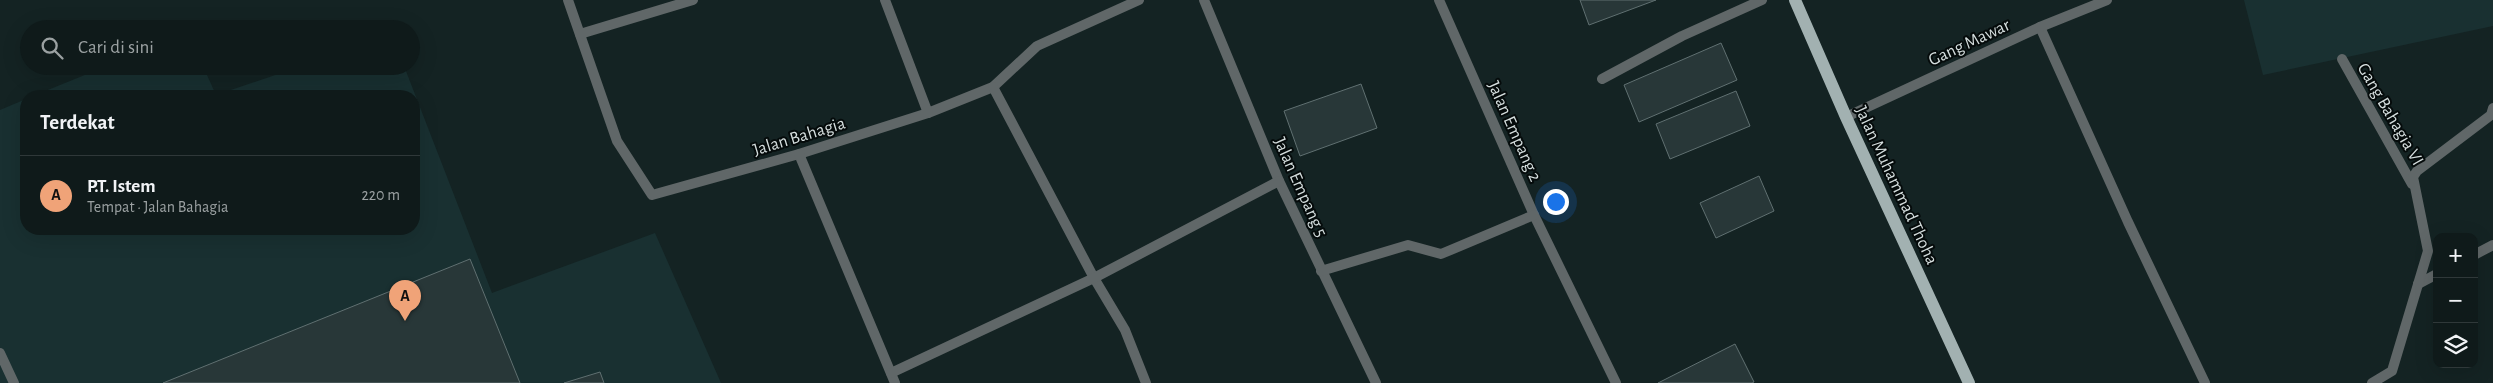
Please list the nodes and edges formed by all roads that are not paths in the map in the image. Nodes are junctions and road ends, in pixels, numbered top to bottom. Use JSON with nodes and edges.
{"nodes":[{"id":1,"x":568,"y":0,"type":"edge"},
{"id":2,"x":693,"y":0,"type":"edge"},
{"id":3,"x":885,"y":0,"type":"edge"},
{"id":4,"x":1204,"y":0,"type":"edge"},
{"id":5,"x":1439,"y":0,"type":"edge"},
{"id":6,"x":1762,"y":0,"type":"edge"},
{"id":7,"x":1795,"y":0,"type":"edge"},
{"id":8,"x":2107,"y":0,"type":"edge"},
{"id":9,"x":1132,"y":1,"type":"edge"},
{"id":10,"x":2040,"y":28,"type":"junction"},
{"id":11,"x":580,"y":34,"type":"junction"},
{"id":12,"x":2342,"y":59,"type":"dead end"},
{"id":13,"x":1602,"y":79,"type":"dead end"},
{"id":14,"x":993,"y":87,"type":"junction"},
{"id":15,"x":2493,"y":108,"type":"edge"},
{"id":16,"x":928,"y":112,"type":"junction"},
{"id":17,"x":1846,"y":117,"type":"junction"},
{"id":18,"x":799,"y":154,"type":"junction"},
{"id":19,"x":1279,"y":181,"type":"junction"},
{"id":20,"x":2412,"y":184,"type":"junction"},
{"id":21,"x":1534,"y":215,"type":"junction"},
{"id":22,"x":2493,"y":245,"type":"edge"},
{"id":23,"x":2478,"y":253,"type":"edge"},
{"id":24,"x":1321,"y":271,"type":"junction"},
{"id":25,"x":2433,"y":276,"type":"edge"},
{"id":26,"x":1094,"y":278,"type":"junction"},
{"id":27,"x":2418,"y":284,"type":"junction"},
{"id":28,"x":0,"y":353,"type":"edge"},
{"id":29,"x":893,"y":378,"type":"edge"},
{"id":30,"x":14,"y":383,"type":"edge"},
{"id":31,"x":1146,"y":383,"type":"edge"},
{"id":32,"x":1376,"y":383,"type":"edge"},
{"id":33,"x":1616,"y":383,"type":"edge"},
{"id":34,"x":1969,"y":383,"type":"edge"},
{"id":35,"x":2205,"y":383,"type":"edge"},
{"id":36,"x":2372,"y":383,"type":"edge"}],
"edges":[{"from":1,"to":11,"type":"street","name":"Jalan Bahagia"},
{"from":2,"to":11,"type":"street"},
{"from":3,"to":16,"type":"street"},
{"from":4,"to":19,"type":"street","name":"Jalan Empang 5"},
{"from":5,"to":21,"type":"street","name":"Jalan Empang 2"},
{"from":6,"to":13,"type":"street"},
{"from":7,"to":17,"type":"main road","name":"Jalan Muhammad Thoha"},
{"from":8,"to":10,"type":"street","name":"Gang Mawar"},
{"from":9,"to":14,"type":"street","name":"Jalan Bahagia"},
{"from":10,"to":17,"type":"street","name":"Gang Mawar"},
{"from":10,"to":35,"type":"street"},
{"from":11,"to":18,"type":"street","name":"Jalan Bahagia"},
{"from":12,"to":20,"type":"street","name":"Gang Bahagia VI"},
{"from":14,"to":16,"type":"street","name":"Jalan Bahagia"},
{"from":14,"to":26,"type":"street"},
{"from":15,"to":20,"type":"street"},
{"from":16,"to":18,"type":"street","name":"Jalan Bahagia"},
{"from":17,"to":34,"type":"main road","name":"Jalan Muhammad Thoha"},
{"from":18,"to":29,"type":"street"},
{"from":19,"to":24,"type":"street","name":"Jalan Empang 5"},
{"from":19,"to":26,"type":"street"},
{"from":20,"to":27,"type":"street","name":"Gang Bahagia VI"},
{"from":21,"to":24,"type":"street"},
{"from":21,"to":33,"type":"street","name":"Jalan Empang 2"},
{"from":22,"to":23,"type":"street"},
{"from":24,"to":32,"type":"street","name":"Jalan Empang 5"},
{"from":25,"to":27,"type":"street"},
{"from":26,"to":29,"type":"street"},
{"from":26,"to":31,"type":"street"},
{"from":27,"to":36,"type":"street","name":"Gang Bahagia VI"},
{"from":28,"to":30,"type":"street"}]}
